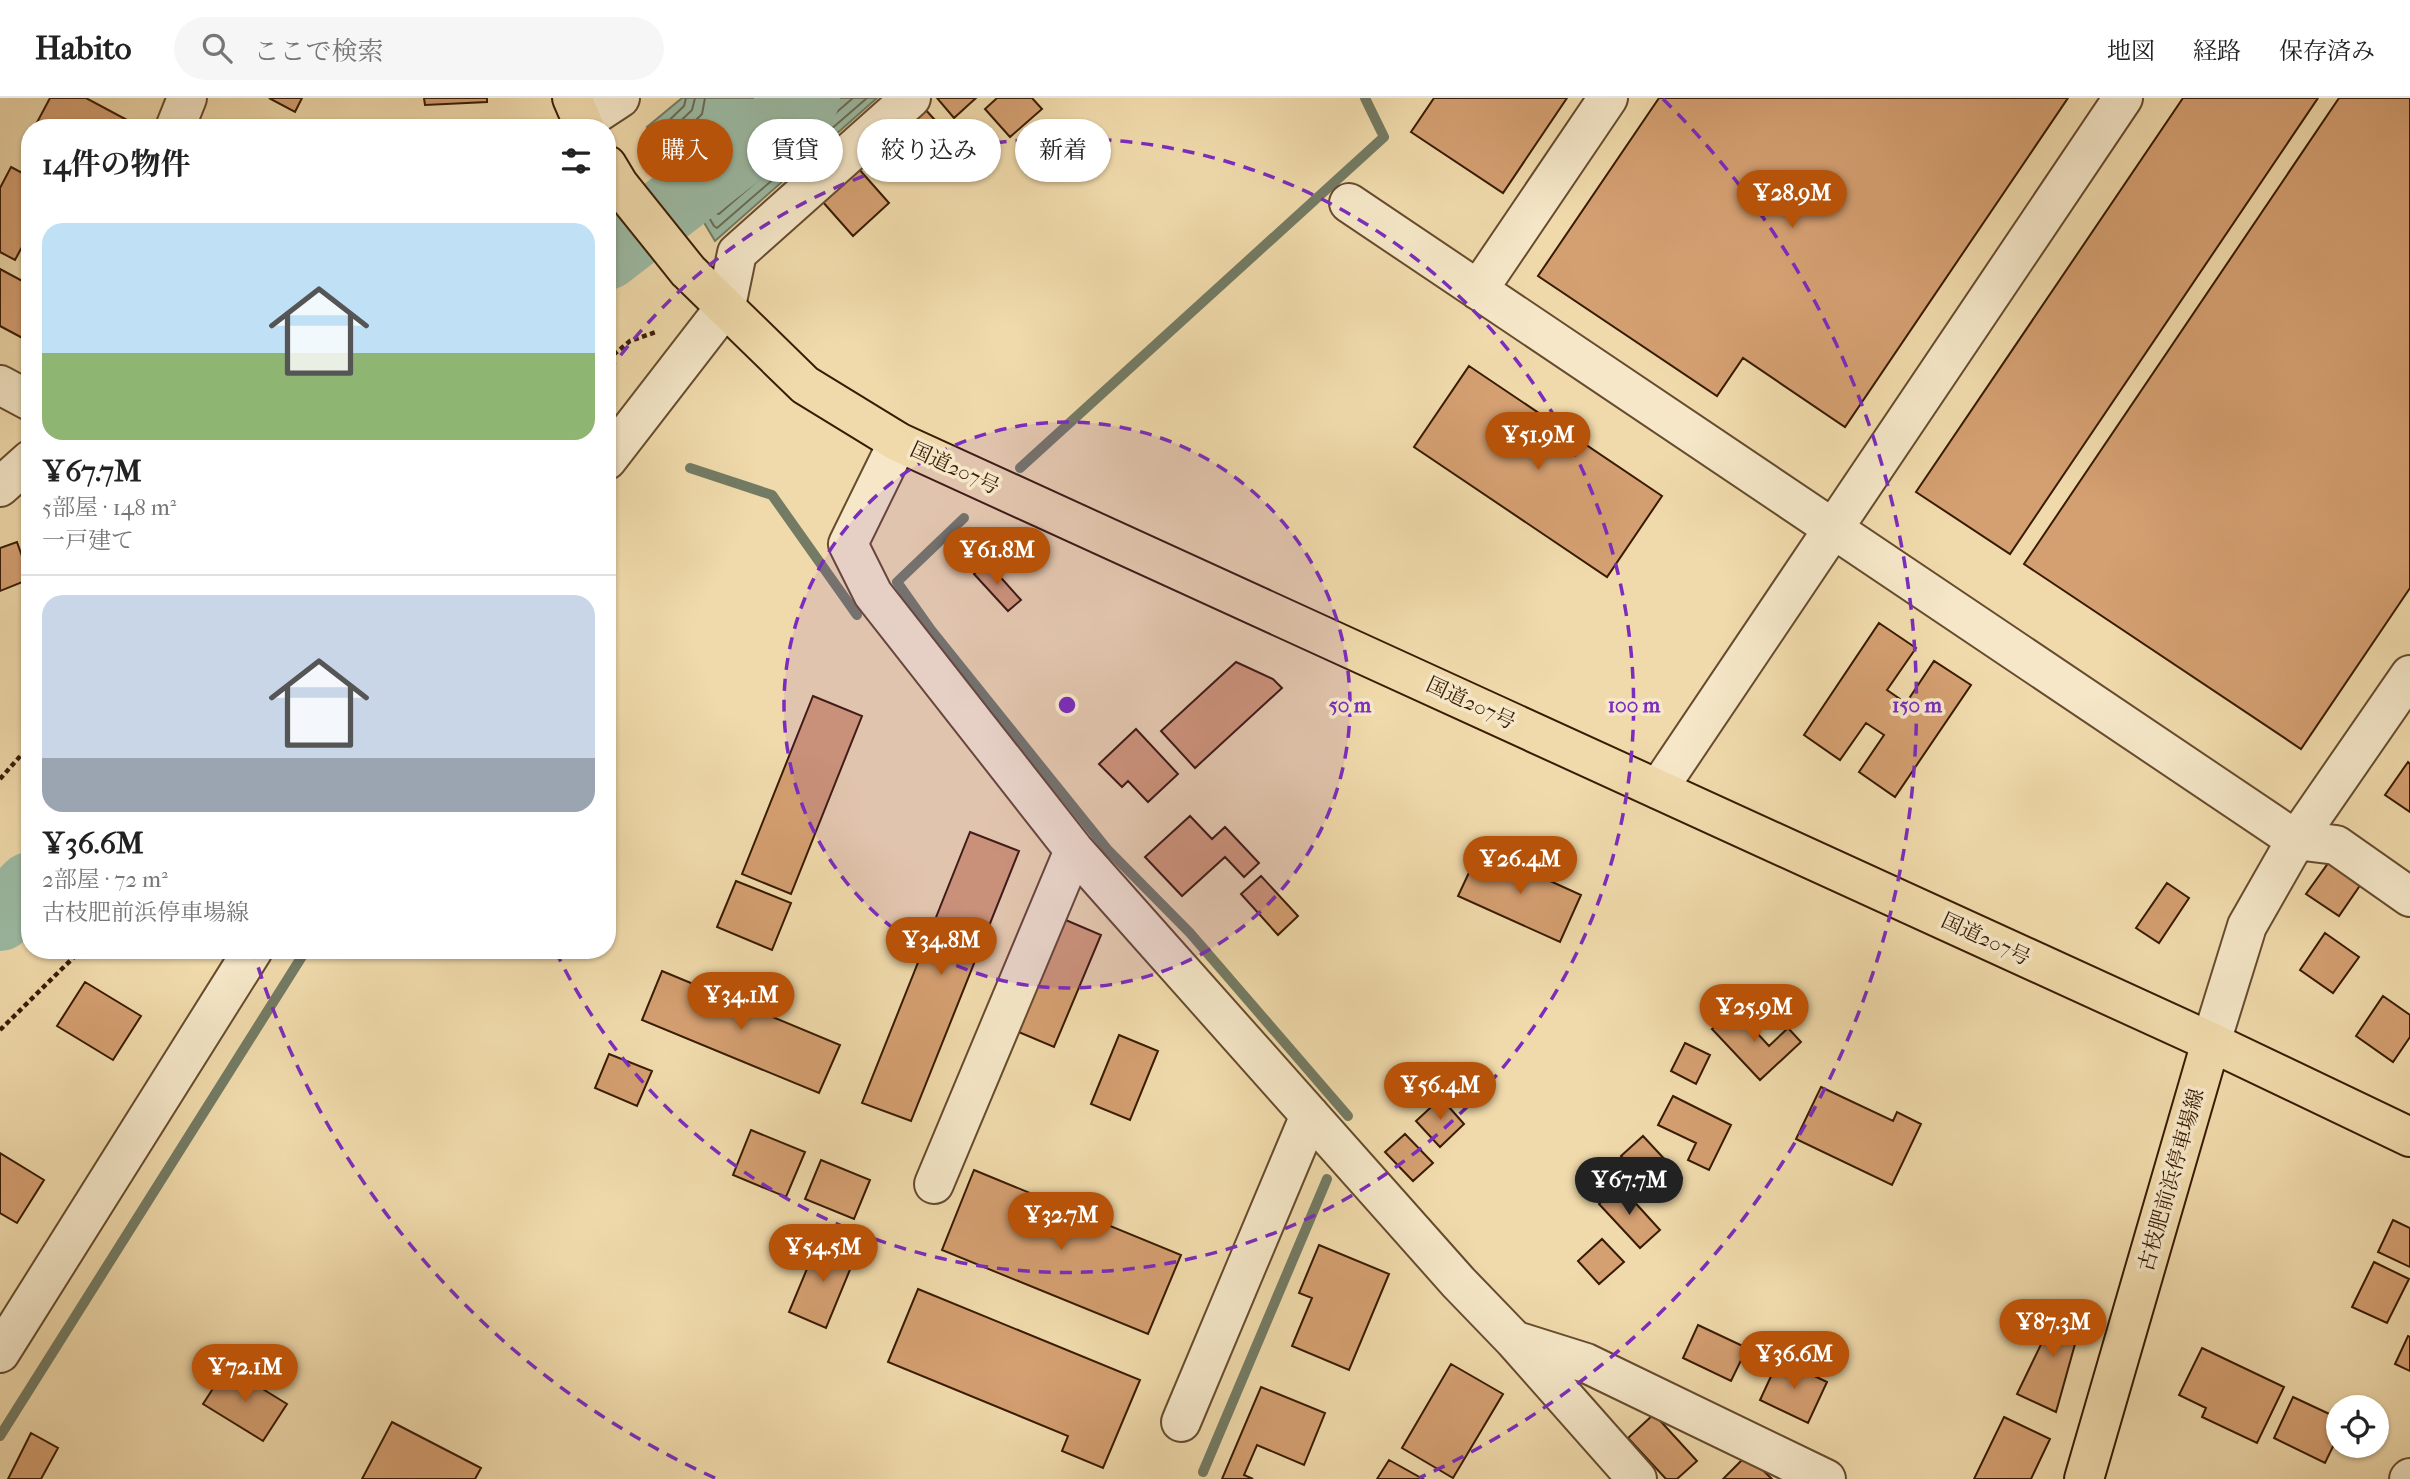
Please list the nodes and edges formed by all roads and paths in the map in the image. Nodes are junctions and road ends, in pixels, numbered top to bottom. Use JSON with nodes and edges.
{"nodes":[{"id":1,"x":187,"y":98,"type":"edge"},
{"id":2,"x":620,"y":98,"type":"edge"},
{"id":3,"x":911,"y":98,"type":"edge"},
{"id":4,"x":1608,"y":98,"type":"edge"},
{"id":5,"x":2123,"y":98,"type":"edge"},
{"id":6,"x":580,"y":116,"type":"edge"},
{"id":7,"x":179,"y":119,"type":"edge"},
{"id":8,"x":616,"y":180,"type":"edge"},
{"id":9,"x":1349,"y":204,"type":"dead end"},
{"id":10,"x":1478,"y":290,"type":"junction"},
{"id":11,"x":726,"y":306,"type":"junction"},
{"id":12,"x":0,"y":385,"type":"edge"},
{"id":13,"x":21,"y":396,"type":"edge"},
{"id":14,"x":898,"y":442,"type":"junction"},
{"id":15,"x":616,"y":448,"type":"edge"},
{"id":16,"x":21,"y":468,"type":"edge"},
{"id":17,"x":0,"y":487,"type":"edge"},
{"id":18,"x":1833,"y":529,"type":"junction"},
{"id":19,"x":2410,"y":675,"type":"edge"},
{"id":20,"x":21,"y":755,"type":"edge"},
{"id":21,"x":0,"y":779,"type":"edge"},
{"id":22,"x":1658,"y":789,"type":"junction"},
{"id":23,"x":2296,"y":840,"type":"junction"},
{"id":24,"x":1074,"y":850,"type":"junction"},
{"id":25,"x":2410,"y":897,"type":"edge"},
{"id":26,"x":72,"y":959,"type":"edge"},
{"id":27,"x":247,"y":959,"type":"edge"},
{"id":28,"x":0,"y":1030,"type":"edge"},
{"id":29,"x":2211,"y":1042,"type":"junction"},
{"id":30,"x":1310,"y":1115,"type":"junction"},
{"id":31,"x":2410,"y":1137,"type":"edge"},
{"id":32,"x":934,"y":1184,"type":"dead end"},
{"id":33,"x":1514,"y":1340,"type":"junction"},
{"id":34,"x":0,"y":1353,"type":"edge"},
{"id":35,"x":1181,"y":1422,"type":"dead end"},
{"id":36,"x":1637,"y":1479,"type":"edge"},
{"id":37,"x":1826,"y":1479,"type":"edge"},
{"id":38,"x":2084,"y":1479,"type":"edge"}],
"edges":[{"from":1,"to":7,"type":"street"},
{"from":2,"to":6,"type":"street"},
{"from":3,"to":11,"type":"street"},
{"from":4,"to":10,"type":"street"},
{"from":5,"to":18,"type":"street"},
{"from":8,"to":11,"type":"main road","name":"国道207号"},
{"from":9,"to":10,"type":"street"},
{"from":10,"to":18,"type":"street"},
{"from":11,"to":14,"type":"main road","name":"国道207号"},
{"from":11,"to":15,"type":"street"},
{"from":12,"to":13,"type":"street"},
{"from":14,"to":22,"type":"main road","name":"国道207号"},
{"from":14,"to":24,"type":"street"},
{"from":16,"to":17,"type":"street"},
{"from":18,"to":22,"type":"street"},
{"from":18,"to":23,"type":"street"},
{"from":19,"to":23,"type":"street"},
{"from":20,"to":21,"type":"path"},
{"from":22,"to":29,"type":"main road","name":"国道207号"},
{"from":23,"to":25,"type":"street"},
{"from":23,"to":29,"type":"street"},
{"from":24,"to":30,"type":"street"},
{"from":24,"to":32,"type":"street"},
{"from":26,"to":28,"type":"path"},
{"from":27,"to":34,"type":"street"},
{"from":29,"to":31,"type":"main road","name":"国道207号"},
{"from":29,"to":38,"type":"main road","name":"古枝肥前浜停車場線"},
{"from":30,"to":33,"type":"street"},
{"from":30,"to":35,"type":"street"},
{"from":33,"to":36,"type":"street"},
{"from":33,"to":37,"type":"street"}]}
